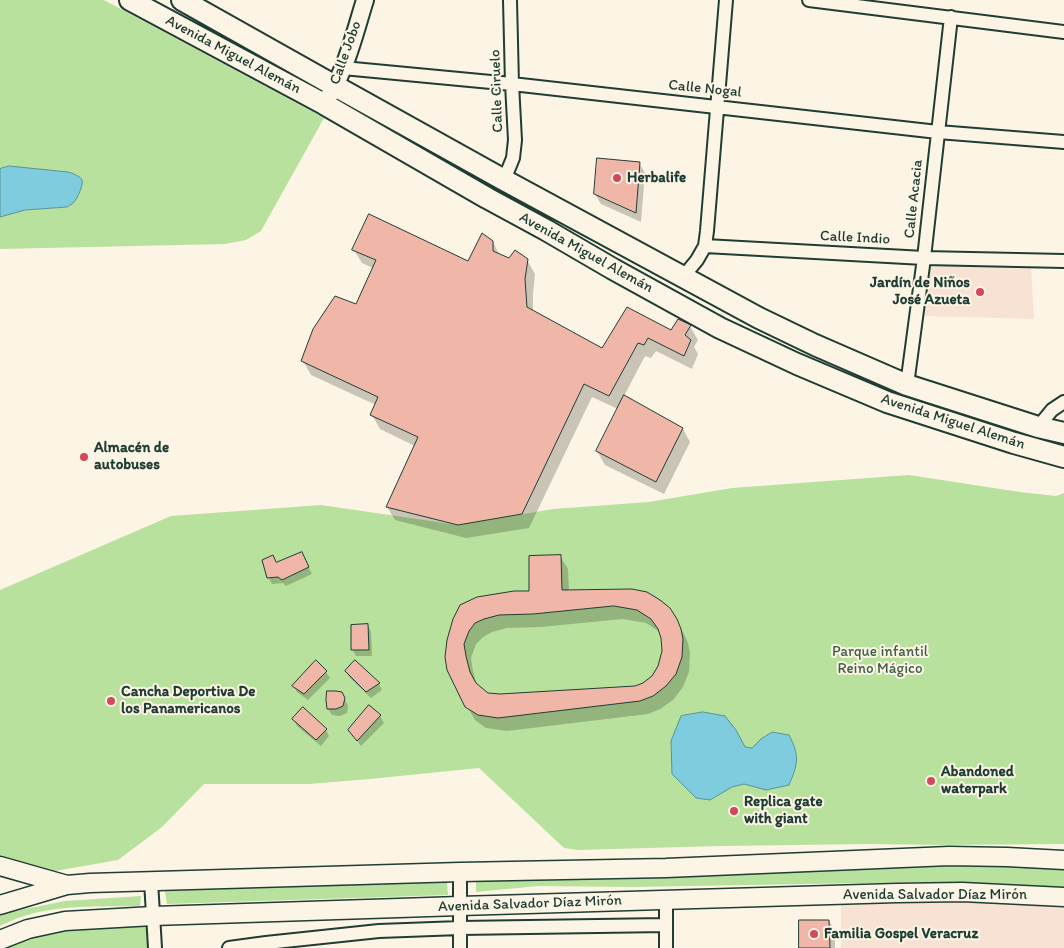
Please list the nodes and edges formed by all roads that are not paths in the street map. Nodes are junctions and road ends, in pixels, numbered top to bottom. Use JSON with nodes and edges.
{"nodes":[{"id":1,"x":130,"y":0,"type":"edge"},
{"id":2,"x":182,"y":0,"type":"edge"},
{"id":3,"x":365,"y":0,"type":"edge"},
{"id":4,"x":510,"y":0,"type":"edge"},
{"id":5,"x":726,"y":0,"type":"edge"},
{"id":6,"x":809,"y":0,"type":"edge"},
{"id":7,"x":951,"y":17,"type":"junction"},
{"id":8,"x":1064,"y":32,"type":"edge"},
{"id":9,"x":339,"y":77,"type":"junction"},
{"id":10,"x":512,"y":84,"type":"junction"},
{"id":11,"x":324,"y":104,"type":"junction"},
{"id":12,"x":718,"y":107,"type":"junction"},
{"id":13,"x":938,"y":132,"type":"junction"},
{"id":14,"x":1064,"y":142,"type":"edge"},
{"id":15,"x":504,"y":180,"type":"junction"},
{"id":16,"x":705,"y":246,"type":"junction"},
{"id":17,"x":924,"y":258,"type":"junction"},
{"id":18,"x":1064,"y":261,"type":"edge"},
{"id":19,"x":684,"y":277,"type":"junction"},
{"id":20,"x":907,"y":384,"type":"junction"},
{"id":21,"x":1064,"y":402,"type":"edge"},
{"id":22,"x":1038,"y":426,"type":"junction"},
{"id":23,"x":1064,"y":433,"type":"edge"},
{"id":24,"x":1064,"y":457,"type":"edge"},
{"id":25,"x":1064,"y":860,"type":"edge"},
{"id":26,"x":0,"y":866,"type":"edge"},
{"id":27,"x":460,"y":872,"type":"junction"},
{"id":28,"x":0,"y":875,"type":"edge"},
{"id":29,"x":34,"y":876,"type":"junction"},
{"id":30,"x":151,"y":882,"type":"junction"},
{"id":31,"x":68,"y":885,"type":"junction"},
{"id":32,"x":1064,"y":897,"type":"edge"},
{"id":33,"x":666,"y":900,"type":"junction"},
{"id":34,"x":0,"y":905,"type":"edge"},
{"id":35,"x":460,"y":906,"type":"junction"},
{"id":36,"x":153,"y":916,"type":"junction"},
{"id":37,"x":666,"y":925,"type":"junction"},
{"id":38,"x":460,"y":928,"type":"junction"},
{"id":39,"x":0,"y":940,"type":"edge"},
{"id":40,"x":155,"y":948,"type":"edge"},
{"id":41,"x":229,"y":948,"type":"edge"},
{"id":42,"x":460,"y":948,"type":"edge"},
{"id":43,"x":666,"y":948,"type":"edge"}],
"edges":[{"from":1,"to":11,"type":"main road","name":"Avenida Miguel Alemán"},
{"from":2,"to":9,"type":"main road","name":"Avenida Miguel Alemán"},
{"from":3,"to":9,"type":"street","name":"Calle Jobo"},
{"from":4,"to":10,"type":"street","name":"Calle Ciruelo"},
{"from":5,"to":12,"type":"street"},
{"from":6,"to":7,"type":"street"},
{"from":7,"to":8,"type":"street"},
{"from":7,"to":13,"type":"street","name":"Calle Acacia"},
{"from":9,"to":10,"type":"street","name":"Calle Nogal"},
{"from":9,"to":11,"type":"street","name":"Calle Jobo"},
{"from":9,"to":15,"type":"main road","name":"Avenida Miguel Alemán"},
{"from":10,"to":12,"type":"street","name":"Calle Nogal"},
{"from":10,"to":15,"type":"street","name":"Calle Ciruelo"},
{"from":11,"to":24,"type":"main road","name":"Avenida Miguel Alemán"},
{"from":12,"to":13,"type":"street","name":"Calle Nogal"},
{"from":12,"to":16,"type":"street"},
{"from":13,"to":14,"type":"street","name":"Calle Nogal"},
{"from":13,"to":17,"type":"street","name":"Calle Acacia"},
{"from":15,"to":19,"type":"main road","name":"Avenida Miguel Alemán"},
{"from":16,"to":17,"type":"street","name":"Calle Indio"},
{"from":16,"to":19,"type":"street"},
{"from":17,"to":18,"type":"street","name":"Calle Indio"},
{"from":17,"to":20,"type":"street","name":"Calle Acacia"},
{"from":19,"to":20,"type":"main road","name":"Avenida Miguel Alemán"},
{"from":20,"to":22,"type":"main road","name":"Avenida Miguel Alemán"},
{"from":21,"to":22,"type":"street"},
{"from":22,"to":23,"type":"main road","name":"Avenida Miguel Alemán"},
{"from":25,"to":27,"type":"main road"},
{"from":26,"to":29,"type":"main road"},
{"from":27,"to":30,"type":"main road"},
{"from":27,"to":35,"type":"street"},
{"from":28,"to":29,"type":"main road"},
{"from":29,"to":31,"type":"main road"},
{"from":30,"to":31,"type":"main road"},
{"from":30,"to":36,"type":"street"},
{"from":31,"to":34,"type":"main road"},
{"from":32,"to":33,"type":"main road","name":"Avenida Salvador Díaz Mirón"},
{"from":33,"to":35,"type":"main road","name":"Avenida Salvador Díaz Mirón"},
{"from":33,"to":37,"type":"street"},
{"from":35,"to":36,"type":"main road","name":"Avenida Salvador Díaz Mirón"},
{"from":35,"to":38,"type":"street"},
{"from":36,"to":39,"type":"main road","name":"Avenida Salvador Díaz Mirón"},
{"from":36,"to":40,"type":"street"},
{"from":37,"to":38,"type":"street","name":"Avenida Salvador Díaz Mirón"},
{"from":37,"to":43,"type":"street"},
{"from":38,"to":41,"type":"street","name":"Avenida Salvador Díaz Mirón"},
{"from":38,"to":42,"type":"street"}]}
